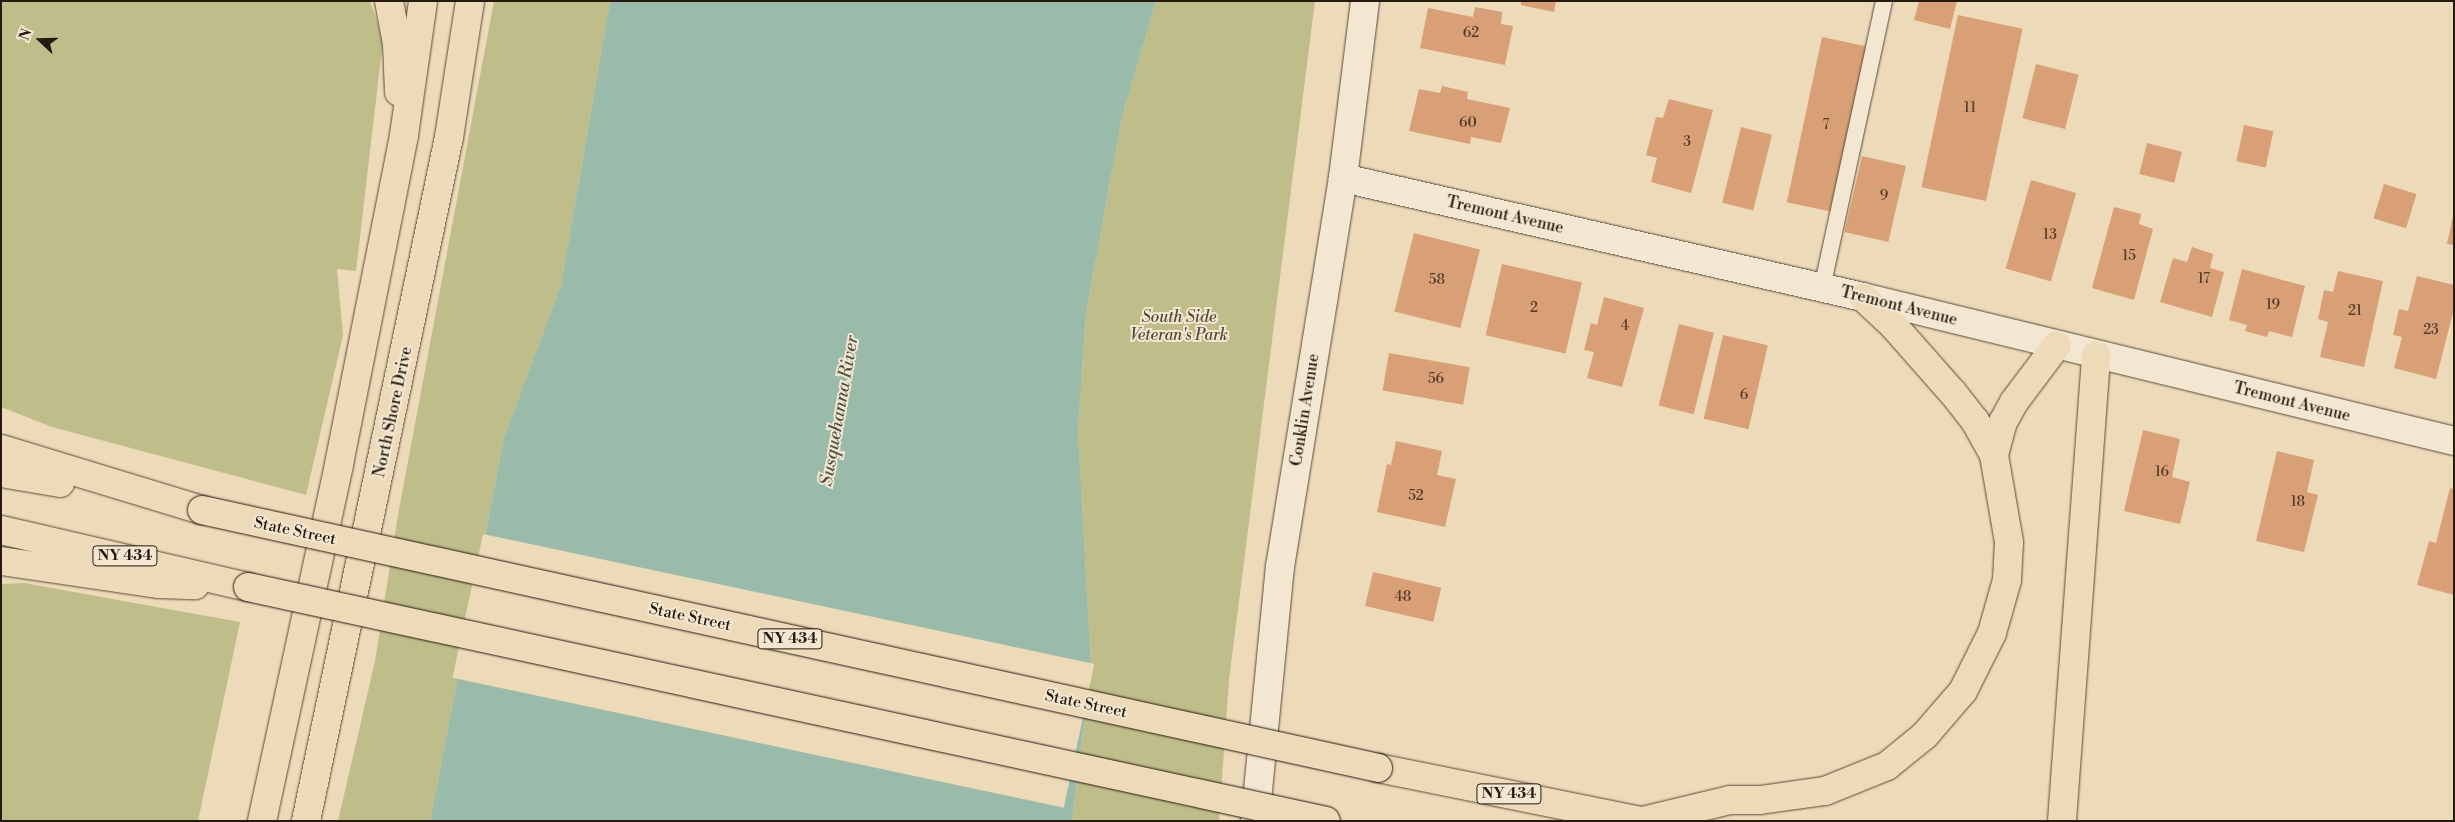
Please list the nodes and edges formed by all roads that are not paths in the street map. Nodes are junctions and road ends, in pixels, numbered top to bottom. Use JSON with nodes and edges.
{"nodes":[{"id":1,"x":389,"y":1,"type":"edge"},
{"id":2,"x":422,"y":1,"type":"edge"},
{"id":3,"x":470,"y":1,"type":"edge"},
{"id":4,"x":1365,"y":1,"type":"edge"},
{"id":5,"x":1884,"y":1,"type":"edge"},
{"id":6,"x":1343,"y":178,"type":"junction"},
{"id":7,"x":392,"y":194,"type":"junction"},
{"id":8,"x":1822,"y":288,"type":"junction"},
{"id":9,"x":1863,"y":297,"type":"junction"},
{"id":10,"x":2057,"y":345,"type":"junction"},
{"id":11,"x":2096,"y":355,"type":"junction"},
{"id":12,"x":2454,"y":441,"type":"edge"},
{"id":13,"x":1,"y":449,"type":"edge"},
{"id":14,"x":1994,"y":455,"type":"junction"},
{"id":15,"x":1,"y":473,"type":"edge"},
{"id":16,"x":202,"y":510,"type":"junction"},
{"id":17,"x":1,"y":530,"type":"edge"},
{"id":18,"x":1,"y":561,"type":"edge"},
{"id":19,"x":248,"y":586,"type":"junction"},
{"id":20,"x":262,"y":821,"type":"edge"},
{"id":21,"x":306,"y":821,"type":"edge"},
{"id":22,"x":1255,"y":821,"type":"edge"},
{"id":23,"x":1326,"y":821,"type":"edge"},
{"id":24,"x":1641,"y":821,"type":"edge"},
{"id":25,"x":2062,"y":821,"type":"edge"}],
"edges":[{"from":1,"to":7,"type":"main road"},
{"from":2,"to":7,"type":"main road"},
{"from":3,"to":21,"type":"main road","name":"North Shore Drive"},
{"from":4,"to":6,"type":"street","name":"Conklin Avenue"},
{"from":5,"to":8,"type":"lane"},
{"from":6,"to":8,"type":"street","name":"Tremont Avenue"},
{"from":6,"to":22,"type":"street","name":"Conklin Avenue"},
{"from":7,"to":20,"type":"main road"},
{"from":8,"to":9,"type":"street","name":"Tremont Avenue"},
{"from":9,"to":10,"type":"street","name":"Tremont Avenue"},
{"from":9,"to":14,"type":"main road"},
{"from":10,"to":11,"type":"street","name":"Tremont Avenue"},
{"from":10,"to":14,"type":"main road"},
{"from":11,"to":12,"type":"street","name":"Tremont Avenue"},
{"from":11,"to":25,"type":"main road"},
{"from":13,"to":16,"type":"main road"},
{"from":14,"to":24,"type":"main road"},
{"from":15,"to":16,"type":"main road","name":"State Street","number":"NY 434"},
{"from":16,"to":24,"type":"main road","name":"State Street","number":"NY 434","bridge":true},
{"from":17,"to":19,"type":"main road","number":"NY 434"},
{"from":18,"to":19,"type":"main road"},
{"from":19,"to":23,"type":"main road","number":"NY 434","bridge":true}]}
